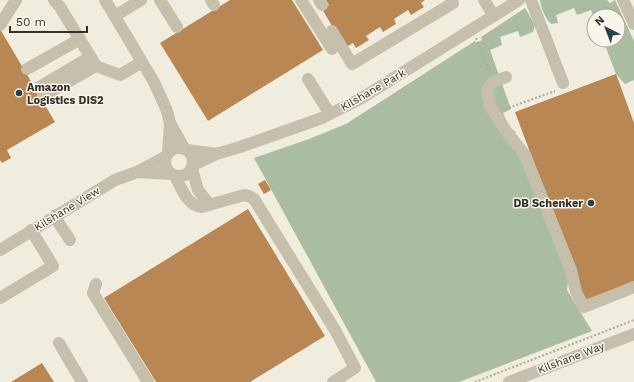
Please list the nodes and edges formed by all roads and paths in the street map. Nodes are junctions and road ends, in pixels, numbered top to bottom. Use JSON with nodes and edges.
{"nodes":[{"id":1,"x":54,"y":0,"type":"edge"},
{"id":2,"x":105,"y":0,"type":"edge"},
{"id":3,"x":141,"y":0,"type":"edge"},
{"id":4,"x":160,"y":0,"type":"edge"},
{"id":5,"x":302,"y":0,"type":"edge"},
{"id":6,"x":452,"y":0,"type":"edge"},
{"id":7,"x":484,"y":0,"type":"edge"},
{"id":8,"x":519,"y":0,"type":"edge"},
{"id":9,"x":531,"y":0,"type":"edge"},
{"id":10,"x":623,"y":0,"type":"edge"},
{"id":11,"x":15,"y":2,"type":"edge"},
{"id":12,"x":0,"y":11,"type":"edge"},
{"id":13,"x":115,"y":16,"type":"junction"},
{"id":14,"x":494,"y":16,"type":"junction"},
{"id":15,"x":634,"y":24,"type":"edge"},
{"id":16,"x":0,"y":25,"type":"edge"},
{"id":17,"x":177,"y":27,"type":"dead end"},
{"id":18,"x":332,"y":31,"type":"dead end"},
{"id":19,"x":80,"y":39,"type":"junction"},
{"id":20,"x":332,"y":49,"type":"dead end"},
{"id":21,"x":93,"y":62,"type":"junction"},
{"id":22,"x":142,"y":62,"type":"junction"},
{"id":23,"x":27,"y":69,"type":"dead end"},
{"id":24,"x":506,"y":77,"type":"dead end"},
{"id":25,"x":308,"y":79,"type":"dead end"},
{"id":26,"x":563,"y":83,"type":"dead end"},
{"id":27,"x":40,"y":92,"type":"dead end"},
{"id":28,"x":330,"y":114,"type":"junction"},
{"id":29,"x":170,"y":123,"type":"junction"},
{"id":30,"x":186,"y":149,"type":"junction"},
{"id":31,"x":216,"y":154,"type":"junction"},
{"id":32,"x":167,"y":155,"type":"junction"},
{"id":33,"x":192,"y":167,"type":"junction"},
{"id":34,"x":136,"y":172,"type":"junction"},
{"id":35,"x":173,"y":175,"type":"junction"},
{"id":36,"x":209,"y":204,"type":"junction"},
{"id":37,"x":54,"y":216,"type":"junction"},
{"id":38,"x":31,"y":230,"type":"junction"},
{"id":39,"x":70,"y":240,"type":"dead end"},
{"id":40,"x":2,"y":245,"type":"edge"},
{"id":41,"x":96,"y":284,"type":"dead end"},
{"id":42,"x":634,"y":287,"type":"edge"},
{"id":43,"x":0,"y":298,"type":"edge"},
{"id":44,"x":634,"y":320,"type":"edge"},
{"id":45,"x":634,"y":334,"type":"edge"},
{"id":46,"x":59,"y":343,"type":"dead end"},
{"id":47,"x":82,"y":382,"type":"edge"},
{"id":48,"x":148,"y":382,"type":"edge"},
{"id":49,"x":333,"y":382,"type":"edge"},
{"id":50,"x":475,"y":382,"type":"edge"},
{"id":51,"x":508,"y":382,"type":"edge"}],
"edges":[{"from":1,"to":19,"type":"street"},
{"from":2,"to":13,"type":"street"},
{"from":3,"to":13,"type":"street"},
{"from":4,"to":17,"type":"street"},
{"from":5,"to":20,"type":"street"},
{"from":6,"to":18,"type":"street"},
{"from":7,"to":14,"type":"street"},
{"from":8,"to":14,"type":"street","name":"Kilshane Park"},
{"from":9,"to":26,"type":"street"},
{"from":10,"to":15,"type":"street"},
{"from":11,"to":12,"type":"street"},
{"from":11,"to":16,"type":"street"},
{"from":13,"to":22,"type":"street"},
{"from":14,"to":28,"type":"street","name":"Kilshane Park"},
{"from":19,"to":21,"type":"street"},
{"from":19,"to":23,"type":"street"},
{"from":21,"to":22,"type":"street"},
{"from":21,"to":27,"type":"street"},
{"from":22,"to":29,"type":"street"},
{"from":24,"to":42,"type":"street"},
{"from":25,"to":28,"type":"street"},
{"from":28,"to":31,"type":"street","name":"Kilshane Park"},
{"from":29,"to":30,"type":"street"},
{"from":29,"to":32,"type":"street"},
{"from":30,"to":31,"type":"street","name":"Kilshane Park"},
{"from":30,"to":32,"type":"street"},
{"from":30,"to":33,"type":"street"},
{"from":31,"to":33,"type":"street","name":"Kilshane Park"},
{"from":32,"to":34,"type":"street","name":"Kilshane View"},
{"from":32,"to":35,"type":"street"},
{"from":33,"to":35,"type":"street"},
{"from":33,"to":36,"type":"street"},
{"from":34,"to":35,"type":"street","name":"Kilshane View"},
{"from":34,"to":37,"type":"street","name":"Kilshane View"},
{"from":35,"to":36,"type":"street"},
{"from":36,"to":49,"type":"street"},
{"from":37,"to":38,"type":"street","name":"Kilshane View"},
{"from":37,"to":39,"type":"street"},
{"from":38,"to":40,"type":"street","name":"Kilshane View"},
{"from":38,"to":43,"type":"street"},
{"from":41,"to":48,"type":"street"},
{"from":44,"to":50,"type":"path"},
{"from":45,"to":51,"type":"street","name":"Kilshane Way"},
{"from":46,"to":47,"type":"street"}]}
